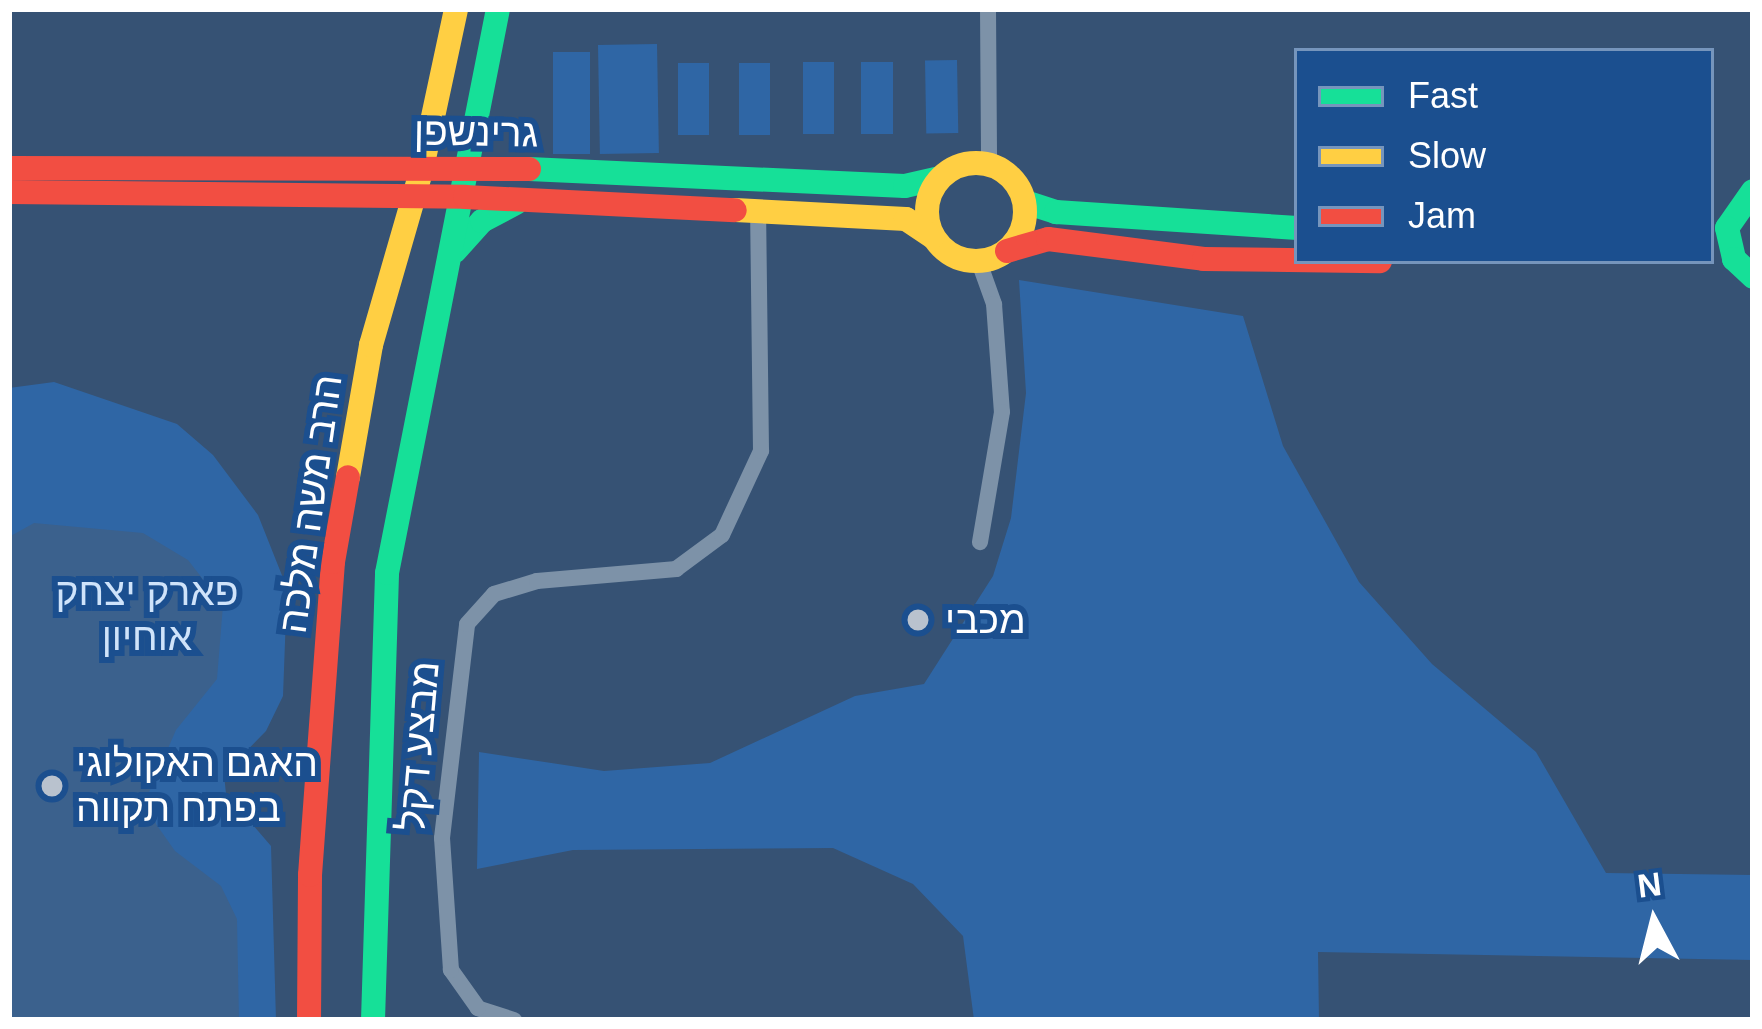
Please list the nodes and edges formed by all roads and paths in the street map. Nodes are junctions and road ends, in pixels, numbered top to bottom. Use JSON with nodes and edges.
{"nodes":[{"id":1,"x":456,"y":9,"type":"edge"},
{"id":2,"x":498,"y":9,"type":"edge"},
{"id":3,"x":988,"y":9,"type":"edge"},
{"id":4,"x":479,"y":116,"type":"junction"},
{"id":5,"x":433,"y":119,"type":"junction"},
{"id":6,"x":989,"y":164,"type":"junction"},
{"id":7,"x":422,"y":168,"type":"junction"},
{"id":8,"x":470,"y":168,"type":"junction"},
{"id":9,"x":9,"y":169,"type":"edge"},
{"id":10,"x":370,"y":169,"type":"junction"},
{"id":11,"x":522,"y":169,"type":"junction"},
{"id":12,"x":940,"y":178,"type":"junction"},
{"id":13,"x":1753,"y":190,"type":"edge"},
{"id":14,"x":9,"y":192,"type":"edge"},
{"id":15,"x":377,"y":195,"type":"junction"},
{"id":16,"x":415,"y":195,"type":"junction"},
{"id":17,"x":465,"y":197,"type":"junction"},
{"id":18,"x":522,"y":201,"type":"junction"},
{"id":19,"x":1024,"y":202,"type":"junction"},
{"id":20,"x":758,"y":213,"type":"junction"},
{"id":21,"x":1721,"y":217,"type":"edge"},
{"id":22,"x":1294,"y":228,"type":"edge"},
{"id":23,"x":933,"y":237,"type":"junction"},
{"id":24,"x":401,"y":243,"type":"junction"},
{"id":25,"x":1007,"y":251,"type":"junction"},
{"id":26,"x":454,"y":252,"type":"junction"},
{"id":27,"x":1294,"y":260,"type":"edge"},
{"id":28,"x":1714,"y":261,"type":"edge"},
{"id":29,"x":980,"y":262,"type":"junction"},
{"id":30,"x":1749,"y":275,"type":"edge"},
{"id":31,"x":980,"y":542,"type":"dead end"},
{"id":32,"x":309,"y":1020,"type":"edge"},
{"id":33,"x":373,"y":1020,"type":"edge"},
{"id":34,"x":514,"y":1020,"type":"edge"}],
"edges":[{"from":1,"to":5,"type":"street","name":"הרב משה מלכה"},
{"from":2,"to":4,"type":"street"},
{"from":3,"to":6,"type":"street"},
{"from":4,"to":8,"type":"street"},
{"from":4,"to":11,"type":"street"},
{"from":5,"to":7,"type":"street","name":"הרב משה מלכה"},
{"from":5,"to":10,"type":"street"},
{"from":6,"to":12,"type":"street"},
{"from":6,"to":19,"type":"street"},
{"from":7,"to":8,"type":"street","name":"גרינשפן"},
{"from":7,"to":10,"type":"street","name":"גרינשפן"},
{"from":7,"to":16,"type":"street","name":"הרב משה מלכה"},
{"from":8,"to":11,"type":"street","name":"גרינשפן"},
{"from":8,"to":17,"type":"street"},
{"from":9,"to":10,"type":"street","name":"גרינשפן"},
{"from":11,"to":12,"type":"street","name":"גרינשפן"},
{"from":12,"to":23,"type":"street"},
{"from":13,"to":21,"type":"street"},
{"from":14,"to":15,"type":"street","name":"גרינשפן"},
{"from":15,"to":16,"type":"street","name":"גרינשפן"},
{"from":15,"to":24,"type":"street"},
{"from":16,"to":17,"type":"street","name":"גרינשפן"},
{"from":16,"to":24,"type":"street","name":"הרב משה מלכה"},
{"from":17,"to":18,"type":"street","name":"גרינשפן"},
{"from":17,"to":26,"type":"street"},
{"from":18,"to":20,"type":"street","name":"גרינשפן"},
{"from":18,"to":26,"type":"street"},
{"from":19,"to":22,"type":"street"},
{"from":19,"to":25,"type":"street"},
{"from":20,"to":23,"type":"street","name":"גרינשפן"},
{"from":20,"to":34,"type":"street","name":"מבצע דקל"},
{"from":21,"to":30,"type":"street"},
{"from":23,"to":29,"type":"street"},
{"from":24,"to":32,"type":"street","name":"הרב משה מלכה"},
{"from":25,"to":27,"type":"street"},
{"from":25,"to":29,"type":"street"},
{"from":26,"to":33,"type":"street"},
{"from":28,"to":30,"type":"street"},
{"from":29,"to":31,"type":"street"}]}
